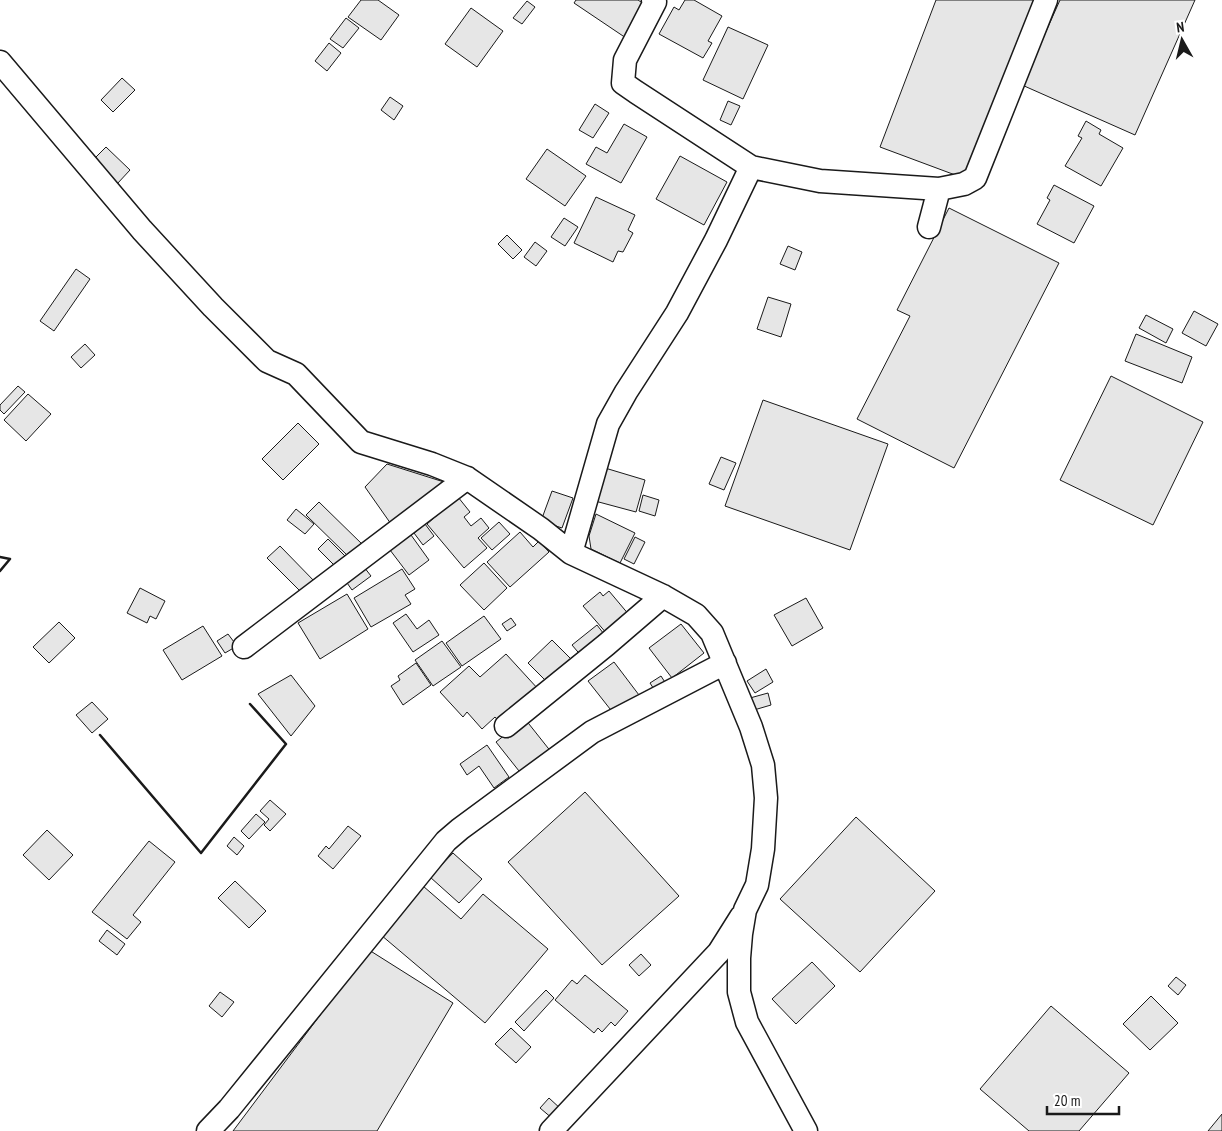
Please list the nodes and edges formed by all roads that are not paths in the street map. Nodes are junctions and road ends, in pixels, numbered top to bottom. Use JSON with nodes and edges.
{"nodes":[{"id":1,"x":653,"y":0,"type":"edge"},
{"id":2,"x":1046,"y":0,"type":"edge"},
{"id":3,"x":0,"y":62,"type":"edge"},
{"id":4,"x":751,"y":167,"type":"junction"},
{"id":5,"x":939,"y":189,"type":"junction"},
{"id":6,"x":929,"y":227,"type":"dead end"},
{"id":7,"x":467,"y":478,"type":"junction"},
{"id":8,"x":571,"y":554,"type":"junction"},
{"id":9,"x":663,"y":596,"type":"junction"},
{"id":10,"x":244,"y":647,"type":"dead end"},
{"id":11,"x":726,"y":664,"type":"junction"},
{"id":12,"x":506,"y":726,"type":"dead end"},
{"id":13,"x":745,"y":910,"type":"junction"},
{"id":14,"x":208,"y":1131,"type":"edge"},
{"id":15,"x":551,"y":1131,"type":"edge"},
{"id":16,"x":806,"y":1131,"type":"edge"}],
"edges":[{"from":1,"to":4,"type":"street"},
{"from":2,"to":5,"type":"street"},
{"from":3,"to":7,"type":"street"},
{"from":4,"to":5,"type":"street"},
{"from":4,"to":8,"type":"street"},
{"from":5,"to":6,"type":"street"},
{"from":7,"to":8,"type":"street"},
{"from":7,"to":10,"type":"street"},
{"from":8,"to":9,"type":"street"},
{"from":9,"to":11,"type":"street"},
{"from":9,"to":12,"type":"street"},
{"from":11,"to":13,"type":"street"},
{"from":11,"to":14,"type":"street"},
{"from":13,"to":15,"type":"street"},
{"from":13,"to":16,"type":"street"}]}
